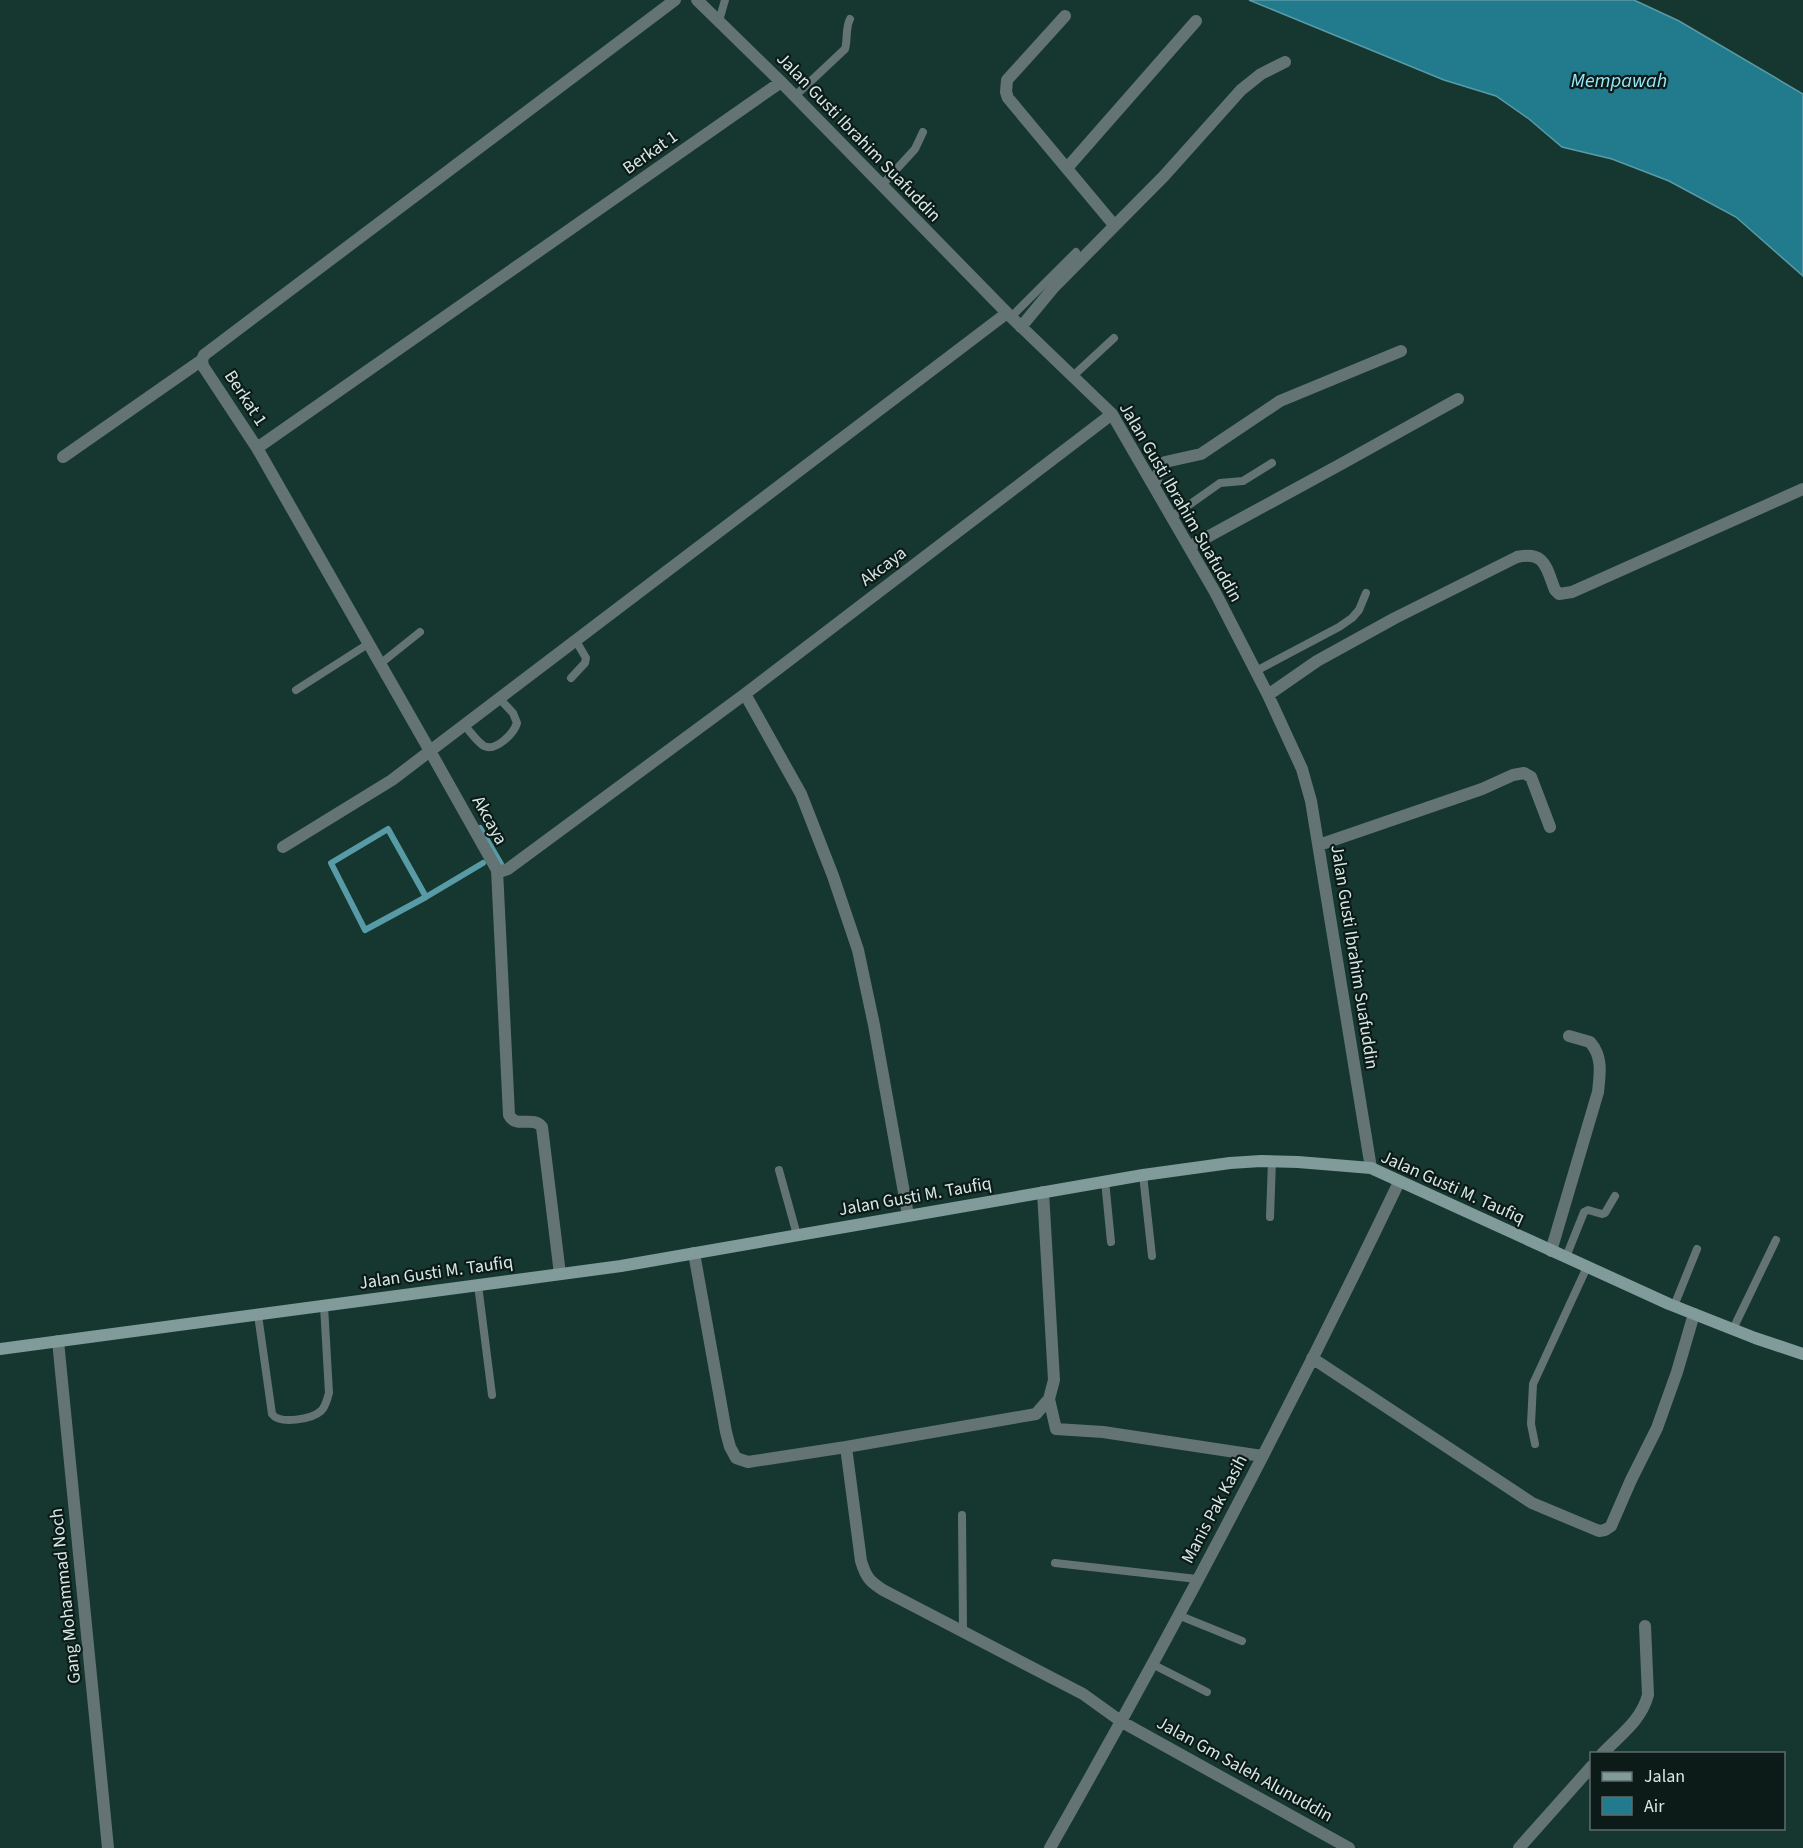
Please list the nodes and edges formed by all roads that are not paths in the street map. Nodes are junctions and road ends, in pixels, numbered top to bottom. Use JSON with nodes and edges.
{"nodes":[{"id":1,"x":675,"y":0,"type":"edge"},
{"id":2,"x":697,"y":0,"type":"edge"},
{"id":3,"x":725,"y":0,"type":"edge"},
{"id":4,"x":1065,"y":16,"type":"dead end"},
{"id":5,"x":849,"y":19,"type":"dead end"},
{"id":6,"x":719,"y":21,"type":"junction"},
{"id":7,"x":1196,"y":21,"type":"dead end"},
{"id":8,"x":1285,"y":62,"type":"dead end"},
{"id":9,"x":781,"y":82,"type":"junction"},
{"id":10,"x":795,"y":96,"type":"junction"},
{"id":11,"x":923,"y":132,"type":"dead end"},
{"id":12,"x":1067,"y":168,"type":"junction"},
{"id":13,"x":882,"y":185,"type":"junction"},
{"id":14,"x":1114,"y":225,"type":"junction"},
{"id":15,"x":1076,"y":252,"type":"dead end"},
{"id":16,"x":1009,"y":315,"type":"junction"},
{"id":17,"x":1021,"y":327,"type":"junction"},
{"id":18,"x":1114,"y":338,"type":"dead end"},
{"id":19,"x":1401,"y":351,"type":"dead end"},
{"id":20,"x":202,"y":360,"type":"junction"},
{"id":21,"x":1073,"y":376,"type":"junction"},
{"id":22,"x":1458,"y":399,"type":"dead end"},
{"id":23,"x":1112,"y":414,"type":"junction"},
{"id":24,"x":257,"y":448,"type":"junction"},
{"id":25,"x":63,"y":457,"type":"dead end"},
{"id":26,"x":1272,"y":463,"type":"dead end"},
{"id":27,"x":1154,"y":485,"type":"junction"},
{"id":28,"x":1803,"y":489,"type":"edge"},
{"id":29,"x":1172,"y":517,"type":"junction"},
{"id":30,"x":1189,"y":547,"type":"junction"},
{"id":31,"x":1366,"y":593,"type":"dead end"},
{"id":32,"x":420,"y":632,"type":"dead end"},
{"id":33,"x":576,"y":641,"type":"junction"},
{"id":34,"x":369,"y":644,"type":"junction"},
{"id":35,"x":380,"y":664,"type":"junction"},
{"id":36,"x":1256,"y":671,"type":"junction"},
{"id":37,"x":571,"y":678,"type":"dead end"},
{"id":38,"x":296,"y":690,"type":"dead end"},
{"id":39,"x":745,"y":694,"type":"junction"},
{"id":40,"x":1268,"y":695,"type":"junction"},
{"id":41,"x":499,"y":698,"type":"junction"},
{"id":42,"x":464,"y":725,"type":"junction"},
{"id":43,"x":430,"y":751,"type":"junction"},
{"id":44,"x":1550,"y":827,"type":"dead end"},
{"id":45,"x":1320,"y":845,"type":"junction"},
{"id":46,"x":283,"y":847,"type":"dead end"},
{"id":47,"x":497,"y":870,"type":"junction"},
{"id":48,"x":1569,"y":1036,"type":"dead end"},
{"id":49,"x":1272,"y":1161,"type":"junction"},
{"id":50,"x":1371,"y":1168,"type":"junction"},
{"id":51,"x":779,"y":1170,"type":"dead end"},
{"id":52,"x":1143,"y":1175,"type":"junction"},
{"id":53,"x":1105,"y":1181,"type":"junction"},
{"id":54,"x":1399,"y":1182,"type":"junction"},
{"id":55,"x":1043,"y":1192,"type":"junction"},
{"id":56,"x":1615,"y":1196,"type":"dead end"},
{"id":57,"x":908,"y":1215,"type":"junction"},
{"id":58,"x":1270,"y":1217,"type":"dead end"},
{"id":59,"x":796,"y":1235,"type":"junction"},
{"id":60,"x":1776,"y":1240,"type":"dead end"},
{"id":61,"x":1111,"y":1242,"type":"dead end"},
{"id":62,"x":1697,"y":1249,"type":"dead end"},
{"id":63,"x":1551,"y":1251,"type":"junction"},
{"id":64,"x":694,"y":1253,"type":"junction"},
{"id":65,"x":1152,"y":1256,"type":"dead end"},
{"id":66,"x":1566,"y":1257,"type":"junction"},
{"id":67,"x":1587,"y":1267,"type":"junction"},
{"id":68,"x":560,"y":1274,"type":"junction"},
{"id":69,"x":478,"y":1285,"type":"junction"},
{"id":70,"x":324,"y":1306,"type":"junction"},
{"id":71,"x":1674,"y":1306,"type":"junction"},
{"id":72,"x":258,"y":1314,"type":"junction"},
{"id":73,"x":1694,"y":1314,"type":"junction"},
{"id":74,"x":1733,"y":1329,"type":"junction"},
{"id":75,"x":58,"y":1341,"type":"junction"},
{"id":76,"x":0,"y":1349,"type":"edge"},
{"id":77,"x":1803,"y":1354,"type":"edge"},
{"id":78,"x":1312,"y":1358,"type":"junction"},
{"id":79,"x":492,"y":1395,"type":"dead end"},
{"id":80,"x":1049,"y":1399,"type":"junction"},
{"id":81,"x":1535,"y":1443,"type":"dead end"},
{"id":82,"x":846,"y":1448,"type":"junction"},
{"id":83,"x":1262,"y":1456,"type":"junction"},
{"id":84,"x":962,"y":1515,"type":"dead end"},
{"id":85,"x":1055,"y":1563,"type":"dead end"},
{"id":86,"x":1197,"y":1579,"type":"junction"},
{"id":87,"x":1178,"y":1615,"type":"junction"},
{"id":88,"x":1645,"y":1626,"type":"dead end"},
{"id":89,"x":963,"y":1631,"type":"junction"},
{"id":90,"x":1242,"y":1641,"type":"dead end"},
{"id":91,"x":1152,"y":1664,"type":"junction"},
{"id":92,"x":1207,"y":1692,"type":"dead end"},
{"id":93,"x":1122,"y":1722,"type":"junction"},
{"id":94,"x":1604,"y":1752,"type":"edge"},
{"id":95,"x":1590,"y":1768,"type":"edge"},
{"id":96,"x":108,"y":1848,"type":"edge"},
{"id":97,"x":1050,"y":1848,"type":"edge"},
{"id":98,"x":1349,"y":1848,"type":"edge"},
{"id":99,"x":1519,"y":1848,"type":"edge"}],
"edges":[{"from":1,"to":20,"type":"street","name":"Berkat 1"},
{"from":2,"to":6,"type":"street","name":"Jalan Gusti Ibrahim Suafuddin"},
{"from":3,"to":6,"type":"lane"},
{"from":4,"to":12,"type":"street"},
{"from":5,"to":10,"type":"lane"},
{"from":6,"to":9,"type":"street","name":"Jalan Gusti Ibrahim Suafuddin"},
{"from":7,"to":12,"type":"street"},
{"from":8,"to":14,"type":"street"},
{"from":9,"to":10,"type":"street","name":"Jalan Gusti Ibrahim Suafuddin"},
{"from":9,"to":24,"type":"street","name":"Berkat 1"},
{"from":10,"to":13,"type":"street","name":"Jalan Gusti Ibrahim Suafuddin"},
{"from":11,"to":13,"type":"lane"},
{"from":12,"to":14,"type":"street"},
{"from":13,"to":16,"type":"street","name":"Jalan Gusti Ibrahim Suafuddin"},
{"from":14,"to":17,"type":"street"},
{"from":15,"to":16,"type":"lane"},
{"from":16,"to":17,"type":"street","name":"Jalan Gusti Ibrahim Suafuddin"},
{"from":16,"to":33,"type":"street"},
{"from":17,"to":21,"type":"street","name":"Jalan Gusti Ibrahim Suafuddin"},
{"from":18,"to":21,"type":"lane"},
{"from":19,"to":27,"type":"street"},
{"from":20,"to":24,"type":"street","name":"Berkat 1"},
{"from":20,"to":25,"type":"street"},
{"from":21,"to":23,"type":"street","name":"Jalan Gusti Ibrahim Suafuddin"},
{"from":22,"to":30,"type":"street"},
{"from":23,"to":27,"type":"street","name":"Jalan Gusti Ibrahim Suafuddin"},
{"from":23,"to":39,"type":"street","name":"Akcaya"},
{"from":24,"to":34,"type":"street","name":"Akcaya"},
{"from":26,"to":29,"type":"lane"},
{"from":27,"to":29,"type":"street","name":"Jalan Gusti Ibrahim Suafuddin"},
{"from":28,"to":40,"type":"street"},
{"from":29,"to":30,"type":"street","name":"Jalan Gusti Ibrahim Suafuddin"},
{"from":30,"to":36,"type":"street","name":"Jalan Gusti Ibrahim Suafuddin"},
{"from":31,"to":36,"type":"lane"},
{"from":32,"to":35,"type":"lane"},
{"from":33,"to":37,"type":"lane"},
{"from":33,"to":41,"type":"street"},
{"from":34,"to":35,"type":"street","name":"Akcaya"},
{"from":34,"to":38,"type":"lane"},
{"from":35,"to":43,"type":"street","name":"Akcaya"},
{"from":36,"to":40,"type":"street","name":"Jalan Gusti Ibrahim Suafuddin"},
{"from":39,"to":47,"type":"street","name":"Akcaya"},
{"from":39,"to":57,"type":"street"},
{"from":40,"to":45,"type":"street","name":"Jalan Gusti Ibrahim Suafuddin"},
{"from":41,"to":42,"type":"street"},
{"from":41,"to":42,"type":"lane"},
{"from":42,"to":43,"type":"street"},
{"from":43,"to":46,"type":"street"},
{"from":43,"to":47,"type":"street","name":"Akcaya"},
{"from":44,"to":45,"type":"street"},
{"from":45,"to":50,"type":"street","name":"Jalan Gusti Ibrahim Suafuddin"},
{"from":47,"to":68,"type":"street"},
{"from":48,"to":63,"type":"street"},
{"from":49,"to":50,"type":"main road","name":"Jalan Gusti M. Taufiq"},
{"from":49,"to":52,"type":"main road","name":"Jalan Gusti M. Taufiq"},
{"from":49,"to":58,"type":"lane"},
{"from":50,"to":54,"type":"main road","name":"Jalan Gusti M. Taufiq"},
{"from":51,"to":59,"type":"lane"},
{"from":52,"to":53,"type":"main road","name":"Jalan Gusti M. Taufiq"},
{"from":52,"to":65,"type":"lane"},
{"from":53,"to":55,"type":"main road","name":"Jalan Gusti M. Taufiq"},
{"from":53,"to":61,"type":"lane"},
{"from":54,"to":63,"type":"main road","name":"Jalan Gusti M. Taufiq"},
{"from":54,"to":78,"type":"street","name":"Manis Pak Kasih"},
{"from":55,"to":57,"type":"main road","name":"Jalan Gusti M. Taufiq"},
{"from":55,"to":80,"type":"street"},
{"from":56,"to":66,"type":"lane"},
{"from":57,"to":59,"type":"main road","name":"Jalan Gusti M. Taufiq"},
{"from":59,"to":64,"type":"main road","name":"Jalan Gusti M. Taufiq"},
{"from":60,"to":74,"type":"lane"},
{"from":62,"to":71,"type":"lane"},
{"from":63,"to":66,"type":"main road","name":"Jalan Gusti M. Taufiq"},
{"from":64,"to":68,"type":"main road","name":"Jalan Gusti M. Taufiq"},
{"from":64,"to":82,"type":"street"},
{"from":66,"to":67,"type":"main road","name":"Jalan Gusti M. Taufiq"},
{"from":67,"to":71,"type":"main road","name":"Jalan Gusti M. Taufiq"},
{"from":67,"to":81,"type":"lane"},
{"from":68,"to":69,"type":"main road","name":"Jalan Gusti M. Taufiq"},
{"from":69,"to":70,"type":"main road","name":"Jalan Gusti M. Taufiq"},
{"from":69,"to":79,"type":"lane"},
{"from":70,"to":72,"type":"main road","name":"Jalan Gusti M. Taufiq"},
{"from":70,"to":72,"type":"lane"},
{"from":71,"to":73,"type":"main road","name":"Jalan Gusti M. Taufiq"},
{"from":72,"to":75,"type":"main road","name":"Jalan Gusti M. Taufiq"},
{"from":73,"to":74,"type":"main road","name":"Jalan Gusti M. Taufiq"},
{"from":73,"to":78,"type":"street"},
{"from":74,"to":77,"type":"main road","name":"Jalan Gusti M. Taufiq"},
{"from":75,"to":76,"type":"main road","name":"Jalan Gusti M. Taufiq"},
{"from":75,"to":96,"type":"street","name":"Gang Mohammad Noch"},
{"from":78,"to":83,"type":"street","name":"Manis Pak Kasih"},
{"from":80,"to":82,"type":"street"},
{"from":80,"to":83,"type":"street"},
{"from":82,"to":89,"type":"street","name":"Jalan Gm Saleh Alunuddin"},
{"from":83,"to":86,"type":"street","name":"Manis Pak Kasih"},
{"from":84,"to":89,"type":"lane"},
{"from":85,"to":86,"type":"lane"},
{"from":86,"to":87,"type":"street","name":"Manis Pak Kasih"},
{"from":87,"to":90,"type":"lane"},
{"from":87,"to":91,"type":"street","name":"Manis Pak Kasih"},
{"from":88,"to":94,"type":"street"},
{"from":89,"to":93,"type":"street","name":"Jalan Gm Saleh Alunuddin"},
{"from":91,"to":92,"type":"lane"},
{"from":91,"to":93,"type":"street","name":"Manis Pak Kasih"},
{"from":93,"to":97,"type":"street","name":"Manis Pak Kasih"},
{"from":93,"to":98,"type":"street","name":"Jalan Gm Saleh Alunuddin"},
{"from":95,"to":99,"type":"street"}]}
